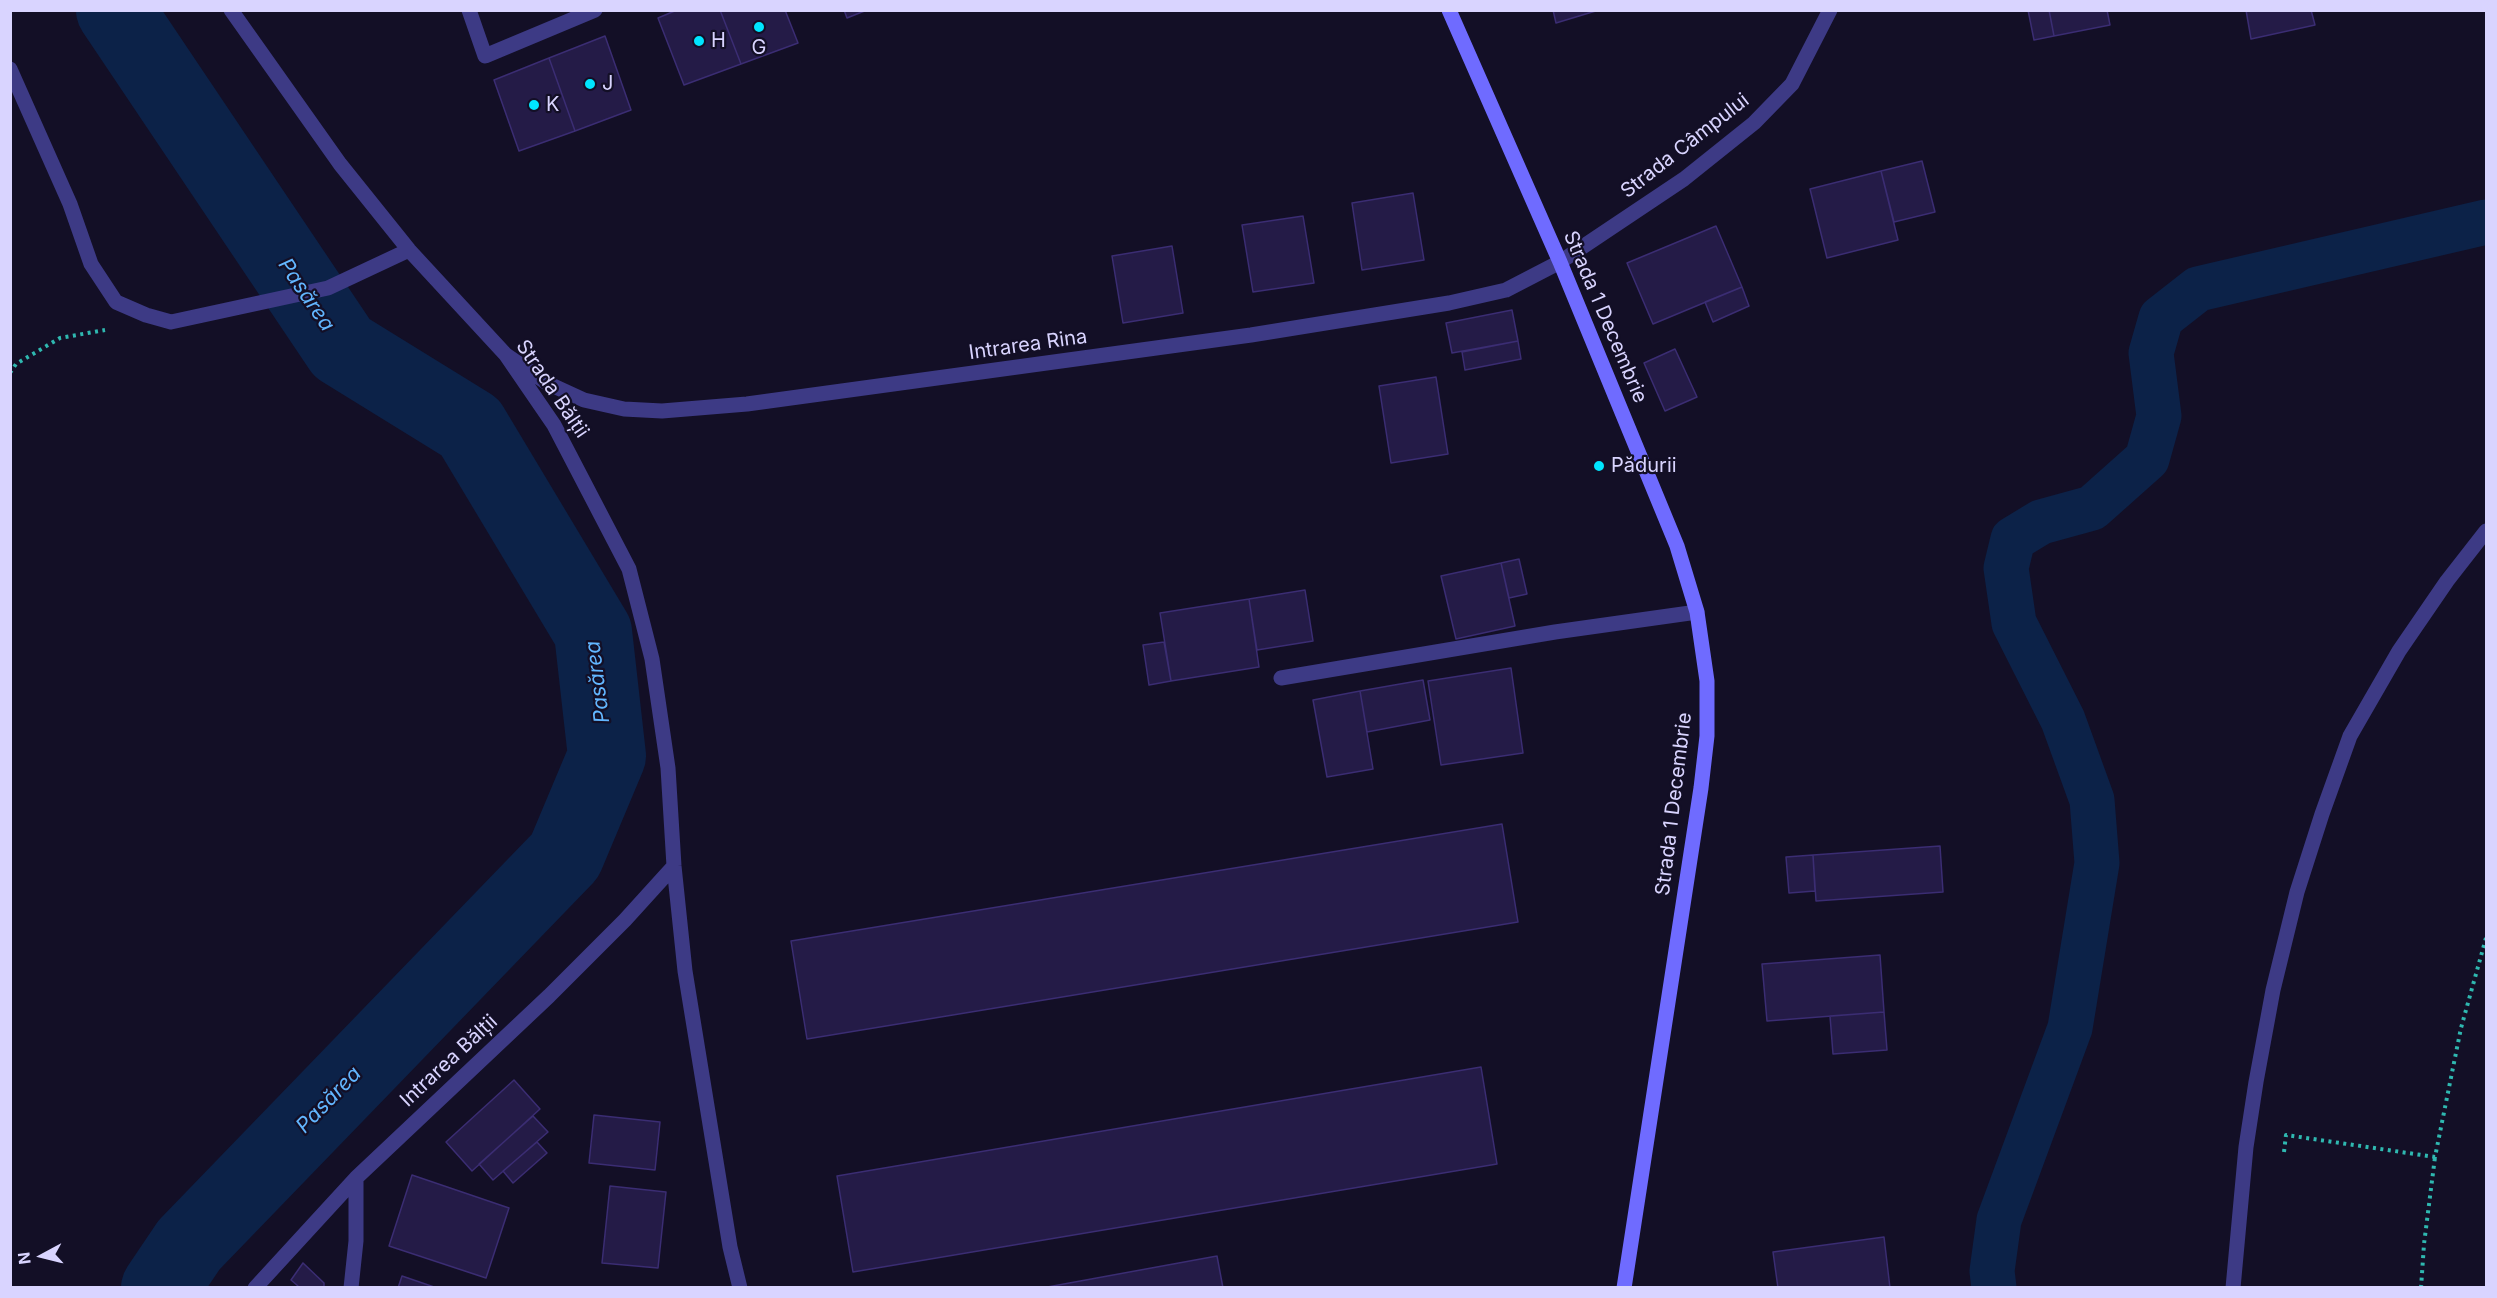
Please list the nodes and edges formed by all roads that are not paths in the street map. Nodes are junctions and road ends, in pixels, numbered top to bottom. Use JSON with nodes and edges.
{"nodes":[{"id":1,"x":231,"y":10,"type":"edge"},
{"id":2,"x":469,"y":10,"type":"edge"},
{"id":3,"x":595,"y":10,"type":"edge"},
{"id":4,"x":1449,"y":10,"type":"edge"},
{"id":5,"x":1830,"y":10,"type":"edge"},
{"id":6,"x":10,"y":69,"type":"edge"},
{"id":7,"x":409,"y":250,"type":"junction"},
{"id":8,"x":1560,"y":262,"type":"junction"},
{"id":9,"x":506,"y":355,"type":"junction"},
{"id":10,"x":2487,"y":531,"type":"edge"},
{"id":11,"x":1697,"y":612,"type":"junction"},
{"id":12,"x":1281,"y":678,"type":"dead end"},
{"id":13,"x":674,"y":866,"type":"junction"},
{"id":14,"x":356,"y":1178,"type":"junction"},
{"id":15,"x":255,"y":1287,"type":"edge"},
{"id":16,"x":351,"y":1287,"type":"edge"},
{"id":17,"x":740,"y":1287,"type":"edge"},
{"id":18,"x":1624,"y":1287,"type":"edge"},
{"id":19,"x":2233,"y":1287,"type":"edge"}],
"edges":[{"from":1,"to":7,"type":"street","name":"Strada Bălții"},
{"from":2,"to":3,"type":"street"},
{"from":4,"to":8,"type":"main road","name":"Strada 1 Decembrie"},
{"from":5,"to":8,"type":"street","name":"Strada Câmpului"},
{"from":6,"to":7,"type":"street"},
{"from":7,"to":9,"type":"street","name":"Strada Bălții"},
{"from":8,"to":9,"type":"street","name":"Intrarea Rina"},
{"from":8,"to":11,"type":"main road","name":"Strada 1 Decembrie"},
{"from":9,"to":13,"type":"street","name":"Strada Bălții"},
{"from":10,"to":19,"type":"street"},
{"from":11,"to":12,"type":"street"},
{"from":11,"to":18,"type":"main road","name":"Strada 1 Decembrie"},
{"from":13,"to":14,"type":"street","name":"Intrarea Bălții"},
{"from":13,"to":17,"type":"street","name":"Strada Bălții"},
{"from":14,"to":15,"type":"street","name":"Intrarea Bălții"},
{"from":14,"to":16,"type":"street"}]}
